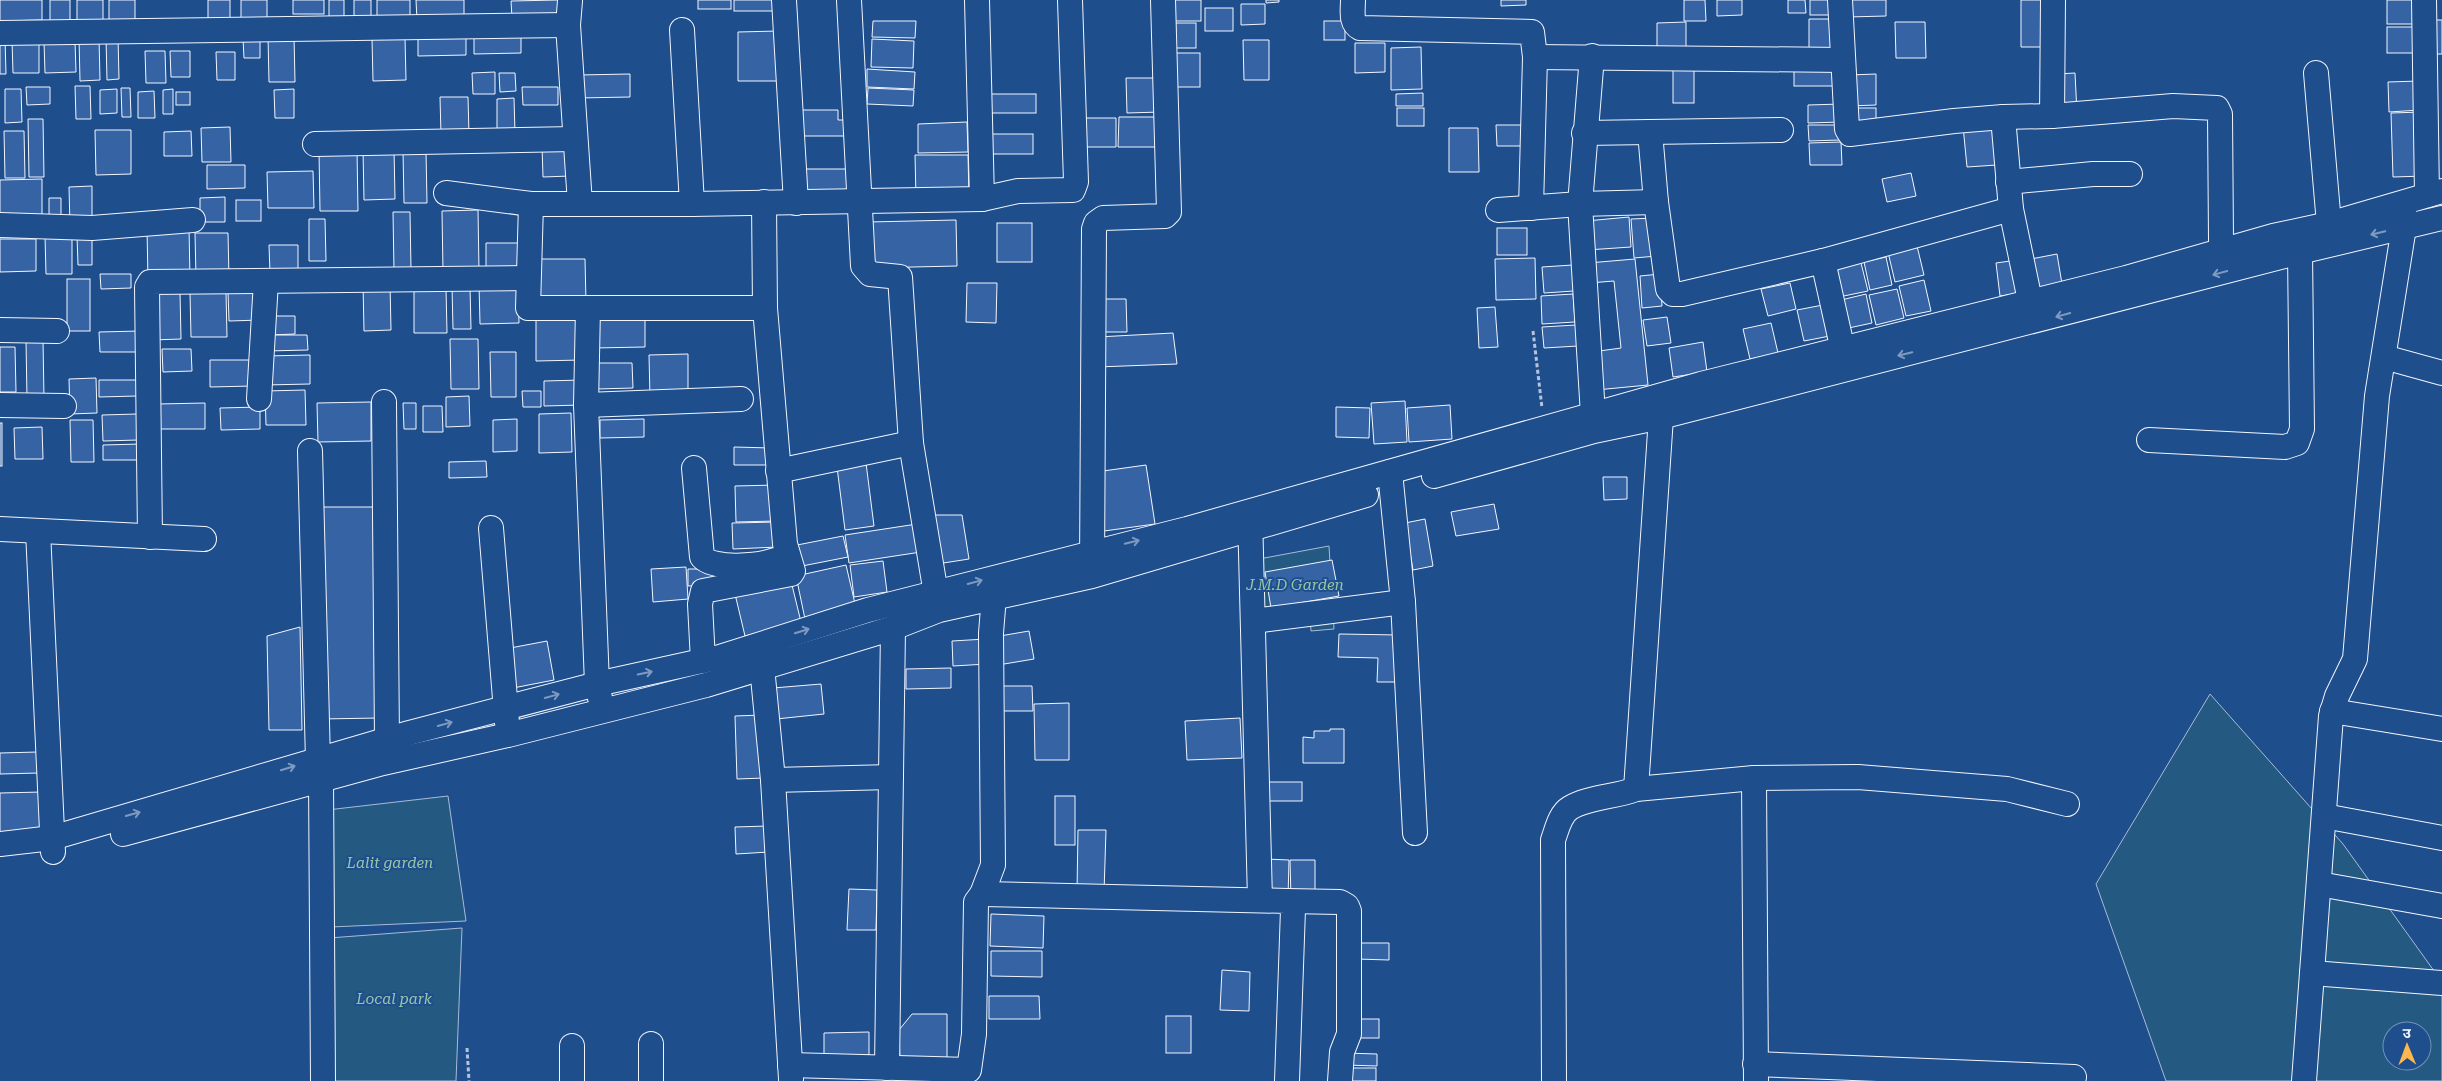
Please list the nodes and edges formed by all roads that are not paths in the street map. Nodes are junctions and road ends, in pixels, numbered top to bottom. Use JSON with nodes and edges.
{"nodes":[{"id":1,"x":784,"y":0,"type":"edge"},
{"id":2,"x":849,"y":0,"type":"edge"},
{"id":3,"x":977,"y":0,"type":"edge"},
{"id":4,"x":1070,"y":0,"type":"edge"},
{"id":5,"x":1163,"y":0,"type":"edge"},
{"id":6,"x":1353,"y":0,"type":"edge"},
{"id":7,"x":1840,"y":0,"type":"edge"},
{"id":8,"x":2053,"y":0,"type":"edge"},
{"id":9,"x":2424,"y":0,"type":"edge"},
{"id":10,"x":570,"y":1,"type":"edge"},
{"id":11,"x":568,"y":25,"type":"junction"},
{"id":12,"x":682,"y":30,"type":"dead end"},
{"id":13,"x":0,"y":32,"type":"edge"},
{"id":14,"x":1592,"y":56,"type":"junction"},
{"id":15,"x":1535,"y":57,"type":"junction"},
{"id":16,"x":1843,"y":60,"type":"junction"},
{"id":17,"x":2316,"y":73,"type":"dead end"},
{"id":18,"x":2052,"y":116,"type":"junction"},
{"id":19,"x":2003,"y":117,"type":"junction"},
{"id":20,"x":1781,"y":130,"type":"dead end"},
{"id":21,"x":1650,"y":132,"type":"junction"},
{"id":22,"x":1584,"y":133,"type":"junction"},
{"id":23,"x":574,"y":139,"type":"junction"},
{"id":24,"x":315,"y":144,"type":"dead end"},
{"id":25,"x":2130,"y":174,"type":"dead end"},
{"id":26,"x":2008,"y":182,"type":"junction"},
{"id":27,"x":446,"y":193,"type":"dead end"},
{"id":28,"x":2434,"y":193,"type":"edge"},
{"id":29,"x":982,"y":199,"type":"junction"},
{"id":30,"x":2404,"y":201,"type":"junction"},
{"id":31,"x":764,"y":202,"type":"junction"},
{"id":32,"x":861,"y":202,"type":"junction"},
{"id":33,"x":1656,"y":202,"type":"junction"},
{"id":34,"x":796,"y":203,"type":"junction"},
{"id":35,"x":531,"y":204,"type":"junction"},
{"id":36,"x":580,"y":204,"type":"junction"},
{"id":37,"x":692,"y":204,"type":"junction"},
{"id":38,"x":1580,"y":204,"type":"junction"},
{"id":39,"x":1531,"y":208,"type":"junction"},
{"id":40,"x":2011,"y":209,"type":"junction"},
{"id":41,"x":1498,"y":210,"type":"dead end"},
{"id":42,"x":2442,"y":218,"type":"edge"},
{"id":43,"x":193,"y":220,"type":"dead end"},
{"id":44,"x":2329,"y":224,"type":"junction"},
{"id":45,"x":0,"y":225,"type":"edge"},
{"id":46,"x":2404,"y":227,"type":"junction"},
{"id":47,"x":2223,"y":250,"type":"junction"},
{"id":48,"x":2300,"y":252,"type":"junction"},
{"id":49,"x":1823,"y":261,"type":"junction"},
{"id":50,"x":528,"y":278,"type":"junction"},
{"id":51,"x":266,"y":281,"type":"junction"},
{"id":52,"x":588,"y":308,"type":"junction"},
{"id":53,"x":765,"y":308,"type":"junction"},
{"id":54,"x":2032,"y":312,"type":"junction"},
{"id":55,"x":0,"y":330,"type":"edge"},
{"id":56,"x":58,"y":331,"type":"dead end"},
{"id":57,"x":2384,"y":357,"type":"junction"},
{"id":58,"x":1844,"y":358,"type":"junction"},
{"id":59,"x":2442,"y":373,"type":"edge"},
{"id":60,"x":259,"y":399,"type":"dead end"},
{"id":61,"x":741,"y":399,"type":"dead end"},
{"id":62,"x":384,"y":402,"type":"dead end"},
{"id":63,"x":0,"y":405,"type":"edge"},
{"id":64,"x":586,"y":405,"type":"junction"},
{"id":65,"x":64,"y":406,"type":"dead end"},
{"id":66,"x":1660,"y":406,"type":"junction"},
{"id":67,"x":1592,"y":414,"type":"junction"},
{"id":68,"x":2149,"y":440,"type":"dead end"},
{"id":69,"x":911,"y":443,"type":"junction"},
{"id":70,"x":310,"y":451,"type":"dead end"},
{"id":71,"x":694,"y":468,"type":"dead end"},
{"id":72,"x":778,"y":471,"type":"junction"},
{"id":73,"x":1391,"y":480,"type":"junction"},
{"id":74,"x":1250,"y":521,"type":"junction"},
{"id":75,"x":491,"y":528,"type":"dead end"},
{"id":76,"x":0,"y":529,"type":"edge"},
{"id":77,"x":38,"y":531,"type":"junction"},
{"id":78,"x":150,"y":537,"type":"junction"},
{"id":79,"x":204,"y":539,"type":"dead end"},
{"id":80,"x":1092,"y":552,"type":"junction"},
{"id":81,"x":788,"y":556,"type":"junction"},
{"id":82,"x":1092,"y":576,"type":"junction"},
{"id":83,"x":994,"y":596,"type":"junction"},
{"id":84,"x":937,"y":601,"type":"junction"},
{"id":85,"x":1403,"y":602,"type":"junction"},
{"id":86,"x":1253,"y":621,"type":"junction"},
{"id":87,"x":893,"y":628,"type":"junction"},
{"id":88,"x":703,"y":661,"type":"junction"},
{"id":89,"x":762,"y":667,"type":"junction"},
{"id":90,"x":597,"y":684,"type":"junction"},
{"id":91,"x":506,"y":708,"type":"junction"},
{"id":92,"x":602,"y":710,"type":"junction"},
{"id":93,"x":2332,"y":711,"type":"junction"},
{"id":94,"x":2442,"y":729,"type":"edge"},
{"id":95,"x":508,"y":735,"type":"junction"},
{"id":96,"x":387,"y":740,"type":"junction"},
{"id":97,"x":319,"y":770,"type":"junction"},
{"id":98,"x":891,"y":777,"type":"junction"},
{"id":99,"x":1754,"y":778,"type":"junction"},
{"id":100,"x":773,"y":780,"type":"junction"},
{"id":101,"x":1636,"y":789,"type":"junction"},
{"id":102,"x":2067,"y":804,"type":"dead end"},
{"id":103,"x":2324,"y":816,"type":"junction"},
{"id":104,"x":1415,"y":833,"type":"dead end"},
{"id":105,"x":2442,"y":838,"type":"edge"},
{"id":106,"x":0,"y":844,"type":"edge"},
{"id":107,"x":52,"y":845,"type":"junction"},
{"id":108,"x":0,"y":859,"type":"edge"},
{"id":109,"x":2319,"y":884,"type":"junction"},
{"id":110,"x":982,"y":894,"type":"junction"},
{"id":111,"x":1260,"y":900,"type":"junction"},
{"id":112,"x":1287,"y":901,"type":"junction"},
{"id":113,"x":2442,"y":906,"type":"edge"},
{"id":114,"x":2312,"y":973,"type":"junction"},
{"id":115,"x":2442,"y":983,"type":"edge"},
{"id":116,"x":651,"y":1044,"type":"dead end"},
{"id":117,"x":572,"y":1046,"type":"dead end"},
{"id":118,"x":873,"y":1072,"type":"edge"},
{"id":119,"x":1756,"y":1072,"type":"edge"},
{"id":120,"x":790,"y":1073,"type":"edge"},
{"id":121,"x":2074,"y":1077,"type":"dead end"},
{"id":122,"x":323,"y":1081,"type":"edge"},
{"id":123,"x":572,"y":1081,"type":"edge"},
{"id":124,"x":651,"y":1081,"type":"edge"},
{"id":125,"x":1287,"y":1081,"type":"edge"},
{"id":126,"x":1340,"y":1081,"type":"edge"},
{"id":127,"x":1554,"y":1081,"type":"edge"},
{"id":128,"x":2304,"y":1081,"type":"edge"}],
"edges":[{"from":1,"to":34,"type":"street"},
{"from":2,"to":32,"type":"street"},
{"from":3,"to":29,"type":"street"},
{"from":4,"to":29,"type":"street"},
{"from":5,"to":80,"type":"street"},
{"from":6,"to":15,"type":"street"},
{"from":7,"to":16,"type":"street"},
{"from":8,"to":18,"type":"street"},
{"from":9,"to":28,"type":"street"},
{"from":10,"to":11,"type":"street"},
{"from":11,"to":13,"type":"street"},
{"from":11,"to":23,"type":"street"},
{"from":12,"to":37,"type":"street"},
{"from":14,"to":15,"type":"street"},
{"from":14,"to":16,"type":"street"},
{"from":14,"to":22,"type":"street"},
{"from":15,"to":39,"type":"street"},
{"from":16,"to":19,"type":"street"},
{"from":17,"to":44,"type":"street"},
{"from":18,"to":19,"type":"street"},
{"from":18,"to":47,"type":"street"},
{"from":19,"to":26,"type":"street"},
{"from":20,"to":21,"type":"street"},
{"from":21,"to":22,"type":"street"},
{"from":21,"to":33,"type":"street"},
{"from":22,"to":38,"type":"street"},
{"from":23,"to":24,"type":"street"},
{"from":23,"to":36,"type":"street"},
{"from":25,"to":26,"type":"street"},
{"from":26,"to":40,"type":"street"},
{"from":27,"to":35,"type":"street"},
{"from":28,"to":30,"type":"street"},
{"from":29,"to":32,"type":"street"},
{"from":30,"to":44,"type":"street"},
{"from":30,"to":46,"type":"street"},
{"from":31,"to":34,"type":"street"},
{"from":31,"to":37,"type":"street"},
{"from":31,"to":53,"type":"street"},
{"from":32,"to":34,"type":"street"},
{"from":32,"to":69,"type":"street"},
{"from":33,"to":38,"type":"street"},
{"from":33,"to":49,"type":"street"},
{"from":35,"to":36,"type":"street"},
{"from":35,"to":50,"type":"street"},
{"from":36,"to":37,"type":"street"},
{"from":38,"to":39,"type":"street"},
{"from":38,"to":67,"type":"street"},
{"from":39,"to":41,"type":"street"},
{"from":40,"to":49,"type":"street"},
{"from":40,"to":54,"type":"street"},
{"from":42,"to":46,"type":"street"},
{"from":43,"to":45,"type":"street"},
{"from":44,"to":47,"type":"street"},
{"from":46,"to":48,"type":"street","one_way":true},
{"from":46,"to":57,"type":"street"},
{"from":47,"to":54,"type":"street"},
{"from":48,"to":54,"type":"street","one_way":true},
{"from":48,"to":68,"type":"street"},
{"from":49,"to":58,"type":"street"},
{"from":50,"to":51,"type":"street"},
{"from":50,"to":52,"type":"street"},
{"from":51,"to":60,"type":"street"},
{"from":51,"to":78,"type":"street"},
{"from":52,"to":53,"type":"street"},
{"from":52,"to":64,"type":"street"},
{"from":53,"to":72,"type":"street"},
{"from":54,"to":58,"type":"street"},
{"from":55,"to":56,"type":"street"},
{"from":57,"to":59,"type":"street"},
{"from":57,"to":93,"type":"street"},
{"from":58,"to":66,"type":"street"},
{"from":61,"to":64,"type":"street"},
{"from":62,"to":96,"type":"street"},
{"from":63,"to":65,"type":"street"},
{"from":64,"to":90,"type":"street"},
{"from":66,"to":67,"type":"street"},
{"from":66,"to":73,"type":"street"},
{"from":66,"to":101,"type":"street"},
{"from":67,"to":73,"type":"street"},
{"from":69,"to":72,"type":"street"},
{"from":69,"to":84,"type":"street"},
{"from":70,"to":97,"type":"street"},
{"from":71,"to":81,"type":"street"},
{"from":72,"to":81,"type":"street"},
{"from":73,"to":74,"type":"street"},
{"from":73,"to":85,"type":"street"},
{"from":80,"to":74,"type":"street","one_way":true},
{"from":74,"to":82,"type":"street"},
{"from":74,"to":86,"type":"street"},
{"from":75,"to":91,"type":"street"},
{"from":76,"to":77,"type":"street"},
{"from":77,"to":78,"type":"street"},
{"from":77,"to":107,"type":"street"},
{"from":78,"to":79,"type":"street"},
{"from":80,"to":82,"type":"street"},
{"from":84,"to":80,"type":"street","one_way":true},
{"from":81,"to":88,"type":"street"},
{"from":82,"to":83,"type":"street"},
{"from":83,"to":84,"type":"street"},
{"from":83,"to":110,"type":"street"},
{"from":84,"to":87,"type":"street"},
{"from":88,"to":84,"type":"street","one_way":true},
{"from":85,"to":86,"type":"street"},
{"from":85,"to":104,"type":"street"},
{"from":86,"to":111,"type":"street"},
{"from":87,"to":89,"type":"street"},
{"from":87,"to":98,"type":"street"},
{"from":90,"to":88,"type":"street","one_way":true},
{"from":89,"to":92,"type":"street"},
{"from":89,"to":100,"type":"street"},
{"from":91,"to":90,"type":"street","one_way":true},
{"from":90,"to":92,"type":"street"},
{"from":91,"to":95,"type":"street"},
{"from":96,"to":91,"type":"street","one_way":true},
{"from":92,"to":95,"type":"street"},
{"from":93,"to":94,"type":"street"},
{"from":93,"to":103,"type":"street"},
{"from":95,"to":97,"type":"street"},
{"from":96,"to":97,"type":"street"},
{"from":97,"to":107,"type":"street"},
{"from":97,"to":122,"type":"street"},
{"from":98,"to":100,"type":"street"},
{"from":98,"to":118,"type":"street"},
{"from":99,"to":101,"type":"street"},
{"from":99,"to":102,"type":"street"},
{"from":99,"to":119,"type":"street"},
{"from":100,"to":120,"type":"street"},
{"from":101,"to":127,"type":"street"},
{"from":103,"to":105,"type":"street"},
{"from":103,"to":109,"type":"street"},
{"from":106,"to":107,"type":"street"},
{"from":107,"to":108,"type":"street"},
{"from":109,"to":113,"type":"street"},
{"from":109,"to":114,"type":"street"},
{"from":110,"to":111,"type":"street"},
{"from":110,"to":118,"type":"street"},
{"from":111,"to":112,"type":"street"},
{"from":112,"to":125,"type":"street"},
{"from":112,"to":126,"type":"street"},
{"from":114,"to":115,"type":"street"},
{"from":114,"to":128,"type":"street"},
{"from":116,"to":124,"type":"street"},
{"from":117,"to":123,"type":"street"},
{"from":118,"to":120,"type":"street"},
{"from":119,"to":121,"type":"street"}]}
